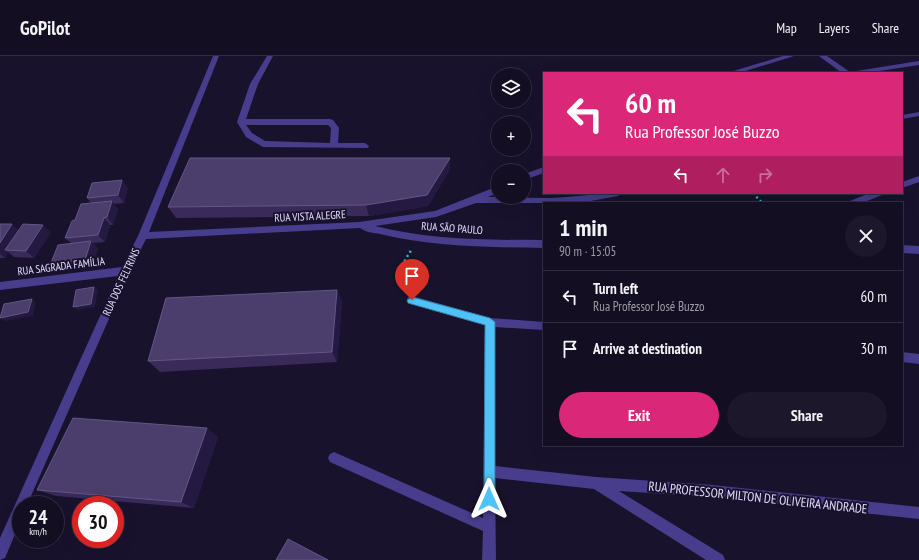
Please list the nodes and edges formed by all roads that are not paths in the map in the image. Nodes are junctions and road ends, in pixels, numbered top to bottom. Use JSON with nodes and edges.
{"nodes":[{"id":1,"x":216,"y":56,"type":"edge"},
{"id":2,"x":270,"y":56,"type":"edge"},
{"id":3,"x":791,"y":56,"type":"edge"},
{"id":4,"x":822,"y":56,"type":"edge"},
{"id":5,"x":919,"y":63,"type":"edge"},
{"id":6,"x":735,"y":72,"type":"edge"},
{"id":7,"x":846,"y":72,"type":"edge"},
{"id":8,"x":859,"y":72,"type":"edge"},
{"id":9,"x":919,"y":114,"type":"edge"},
{"id":10,"x":904,"y":115,"type":"edge"},
{"id":11,"x":241,"y":122,"type":"junction"},
{"id":12,"x":334,"y":146,"type":"junction"},
{"id":13,"x":365,"y":146,"type":"dead end"},
{"id":14,"x":543,"y":170,"type":"edge"},
{"id":15,"x":531,"y":175,"type":"edge"},
{"id":16,"x":919,"y":179,"type":"edge"},
{"id":17,"x":903,"y":185,"type":"edge"},
{"id":18,"x":491,"y":192,"type":"edge"},
{"id":19,"x":612,"y":194,"type":"edge"},
{"id":20,"x":876,"y":194,"type":"edge"},
{"id":21,"x":474,"y":200,"type":"junction"},
{"id":22,"x":856,"y":202,"type":"edge"},
{"id":23,"x":359,"y":225,"type":"junction"},
{"id":24,"x":143,"y":236,"type":"junction"},
{"id":25,"x":543,"y":244,"type":"edge"},
{"id":26,"x":903,"y":249,"type":"edge"},
{"id":27,"x":919,"y":250,"type":"edge"},
{"id":28,"x":125,"y":271,"type":"junction"},
{"id":29,"x":0,"y":286,"type":"edge"},
{"id":30,"x":412,"y":300,"type":"road end"},
{"id":31,"x":490,"y":322,"type":"junction"},
{"id":32,"x":543,"y":326,"type":"edge"},
{"id":33,"x":903,"y":357,"type":"edge"},
{"id":34,"x":919,"y":359,"type":"edge"},
{"id":35,"x":334,"y":458,"type":"dead end"},
{"id":36,"x":489,"y":471,"type":"junction"},
{"id":37,"x":596,"y":483,"type":"junction"},
{"id":38,"x":25,"y":496,"type":"edge"},
{"id":39,"x":919,"y":513,"type":"edge"},
{"id":40,"x":12,"y":525,"type":"edge"},
{"id":41,"x":489,"y":527,"type":"junction"},
{"id":42,"x":0,"y":552,"type":"edge"},
{"id":43,"x":714,"y":559,"type":"edge"},
{"id":44,"x":489,"y":560,"type":"edge"}],
"edges":[{"from":1,"to":24,"type":"street","name":"RUA DOS FELTRINS"},
{"from":2,"to":11,"type":"street"},
{"from":3,"to":6,"type":"street"},
{"from":4,"to":7,"type":"street"},
{"from":5,"to":8,"type":"street"},
{"from":9,"to":10,"type":"street"},
{"from":11,"to":12,"type":"street"},
{"from":11,"to":12,"type":"street"},
{"from":12,"to":13,"type":"street"},
{"from":14,"to":15,"type":"street"},
{"from":16,"to":17,"type":"street"},
{"from":18,"to":21,"type":"street","name":"RUA VISTA ALEGRE"},
{"from":19,"to":21,"type":"street"},
{"from":20,"to":22,"type":"street"},
{"from":21,"to":23,"type":"street","name":"RUA VISTA ALEGRE"},
{"from":23,"to":24,"type":"street","name":"RUA VISTA ALEGRE"},
{"from":23,"to":25,"type":"street","name":"RUA SÃO PAULO"},
{"from":24,"to":28,"type":"street","name":"RUA DOS FELTRINS"},
{"from":26,"to":27,"type":"street"},
{"from":28,"to":29,"type":"street","name":"RUA SAGRADA FAMÍLIA"},
{"from":28,"to":38,"type":"street","name":"RUA DOS FELTRINS"},
{"from":30,"to":31,"type":"street"},
{"from":31,"to":32,"type":"street"},
{"from":31,"to":36,"type":"street"},
{"from":33,"to":34,"type":"street"},
{"from":35,"to":41,"type":"street"},
{"from":36,"to":37,"type":"street","name":"RUA PROFESSOR MILTON DE OLIVEIRA ANDRADE"},
{"from":36,"to":41,"type":"street"},
{"from":37,"to":39,"type":"street","name":"RUA PROFESSOR MILTON DE OLIVEIRA ANDRADE"},
{"from":37,"to":43,"type":"street"},
{"from":40,"to":42,"type":"street","name":"RUA DOS FELTRINS"},
{"from":41,"to":44,"type":"street"}]}
